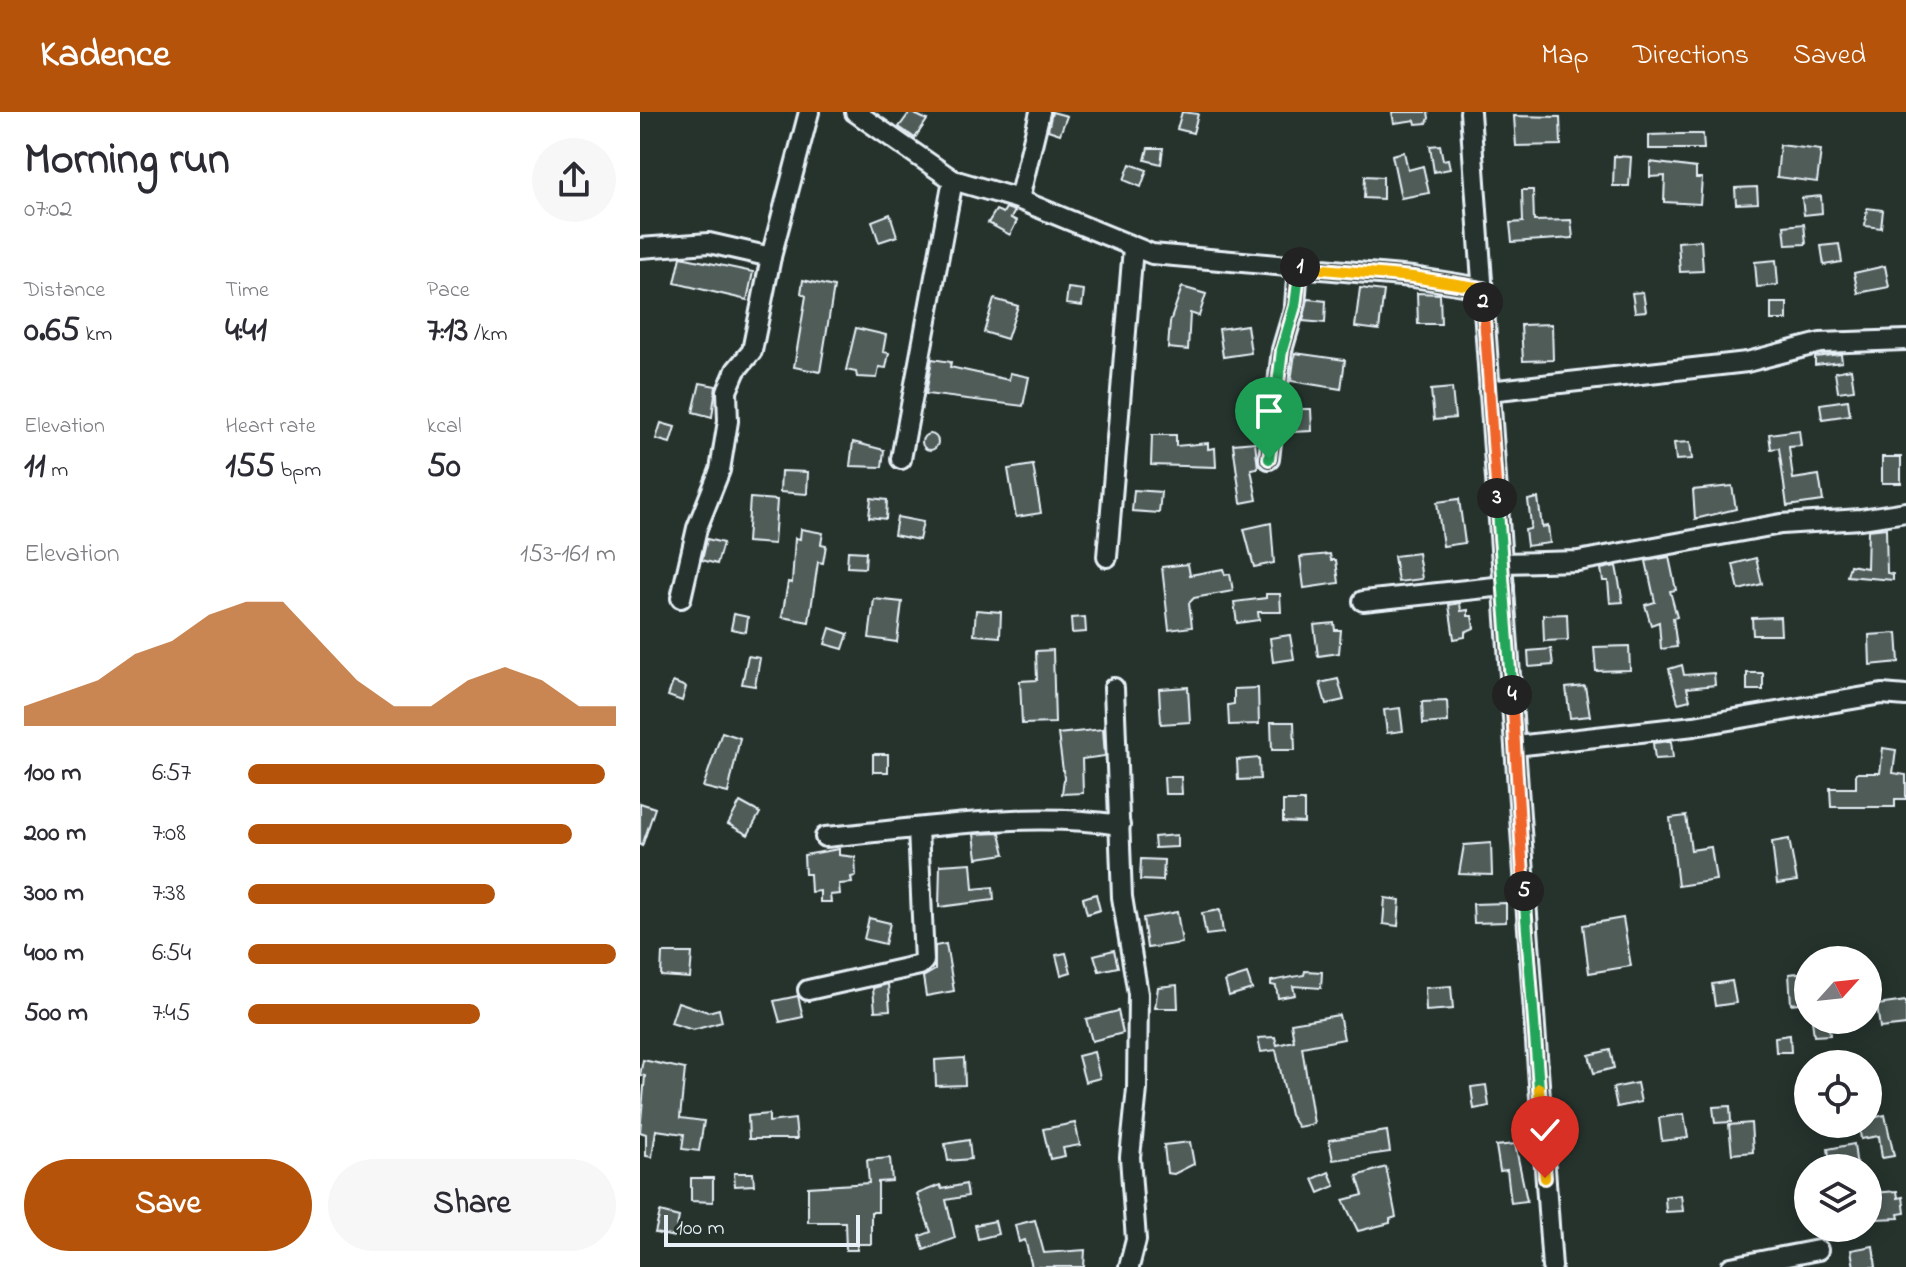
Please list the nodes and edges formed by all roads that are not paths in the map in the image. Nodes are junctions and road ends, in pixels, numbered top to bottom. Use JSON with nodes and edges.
{"nodes":[{"id":1,"x":809,"y":112,"type":"edge"},
{"id":2,"x":855,"y":112,"type":"edge"},
{"id":3,"x":1040,"y":112,"type":"edge"},
{"id":4,"x":1470,"y":112,"type":"edge"},
{"id":5,"x":953,"y":180,"type":"junction"},
{"id":6,"x":1019,"y":199,"type":"junction"},
{"id":7,"x":640,"y":248,"type":"edge"},
{"id":8,"x":1133,"y":248,"type":"junction"},
{"id":9,"x":771,"y":257,"type":"junction"},
{"id":10,"x":1298,"y":266,"type":"junction"},
{"id":11,"x":1482,"y":288,"type":"junction"},
{"id":12,"x":1906,"y":340,"type":"edge"},
{"id":13,"x":1489,"y":391,"type":"junction"},
{"id":14,"x":901,"y":459,"type":"dead end"},
{"id":15,"x":1269,"y":459,"type":"dead end"},
{"id":16,"x":1906,"y":512,"type":"edge"},
{"id":17,"x":1107,"y":557,"type":"dead end"},
{"id":18,"x":1502,"y":563,"type":"junction"},
{"id":19,"x":1504,"y":586,"type":"junction"},
{"id":20,"x":681,"y":598,"type":"dead end"},
{"id":21,"x":1363,"y":601,"type":"dead end"},
{"id":22,"x":1114,"y":688,"type":"dead end"},
{"id":23,"x":1906,"y":696,"type":"edge"},
{"id":24,"x":1515,"y":746,"type":"junction"},
{"id":25,"x":1120,"y":825,"type":"junction"},
{"id":26,"x":918,"y":829,"type":"junction"},
{"id":27,"x":825,"y":837,"type":"dead end"},
{"id":28,"x":808,"y":990,"type":"dead end"},
{"id":29,"x":1818,"y":1250,"type":"dead end"},
{"id":30,"x":1129,"y":1267,"type":"edge"},
{"id":31,"x":1552,"y":1267,"type":"edge"},
{"id":32,"x":1731,"y":1267,"type":"edge"}],
"edges":[{"from":1,"to":9,"type":"street"},
{"from":2,"to":5,"type":"street"},
{"from":3,"to":6,"type":"street"},
{"from":4,"to":11,"type":"street"},
{"from":5,"to":6,"type":"street"},
{"from":5,"to":14,"type":"street"},
{"from":6,"to":8,"type":"street"},
{"from":7,"to":9,"type":"street"},
{"from":8,"to":10,"type":"street"},
{"from":8,"to":17,"type":"street"},
{"from":9,"to":20,"type":"street"},
{"from":10,"to":11,"type":"street"},
{"from":10,"to":15,"type":"street"},
{"from":11,"to":13,"type":"street"},
{"from":12,"to":13,"type":"street"},
{"from":13,"to":18,"type":"street"},
{"from":16,"to":18,"type":"street"},
{"from":18,"to":19,"type":"street"},
{"from":19,"to":21,"type":"street"},
{"from":19,"to":24,"type":"street"},
{"from":22,"to":25,"type":"street"},
{"from":23,"to":24,"type":"street"},
{"from":24,"to":31,"type":"street"},
{"from":25,"to":26,"type":"street"},
{"from":25,"to":30,"type":"street"},
{"from":26,"to":27,"type":"street"},
{"from":26,"to":28,"type":"street"},
{"from":29,"to":32,"type":"street"}]}
